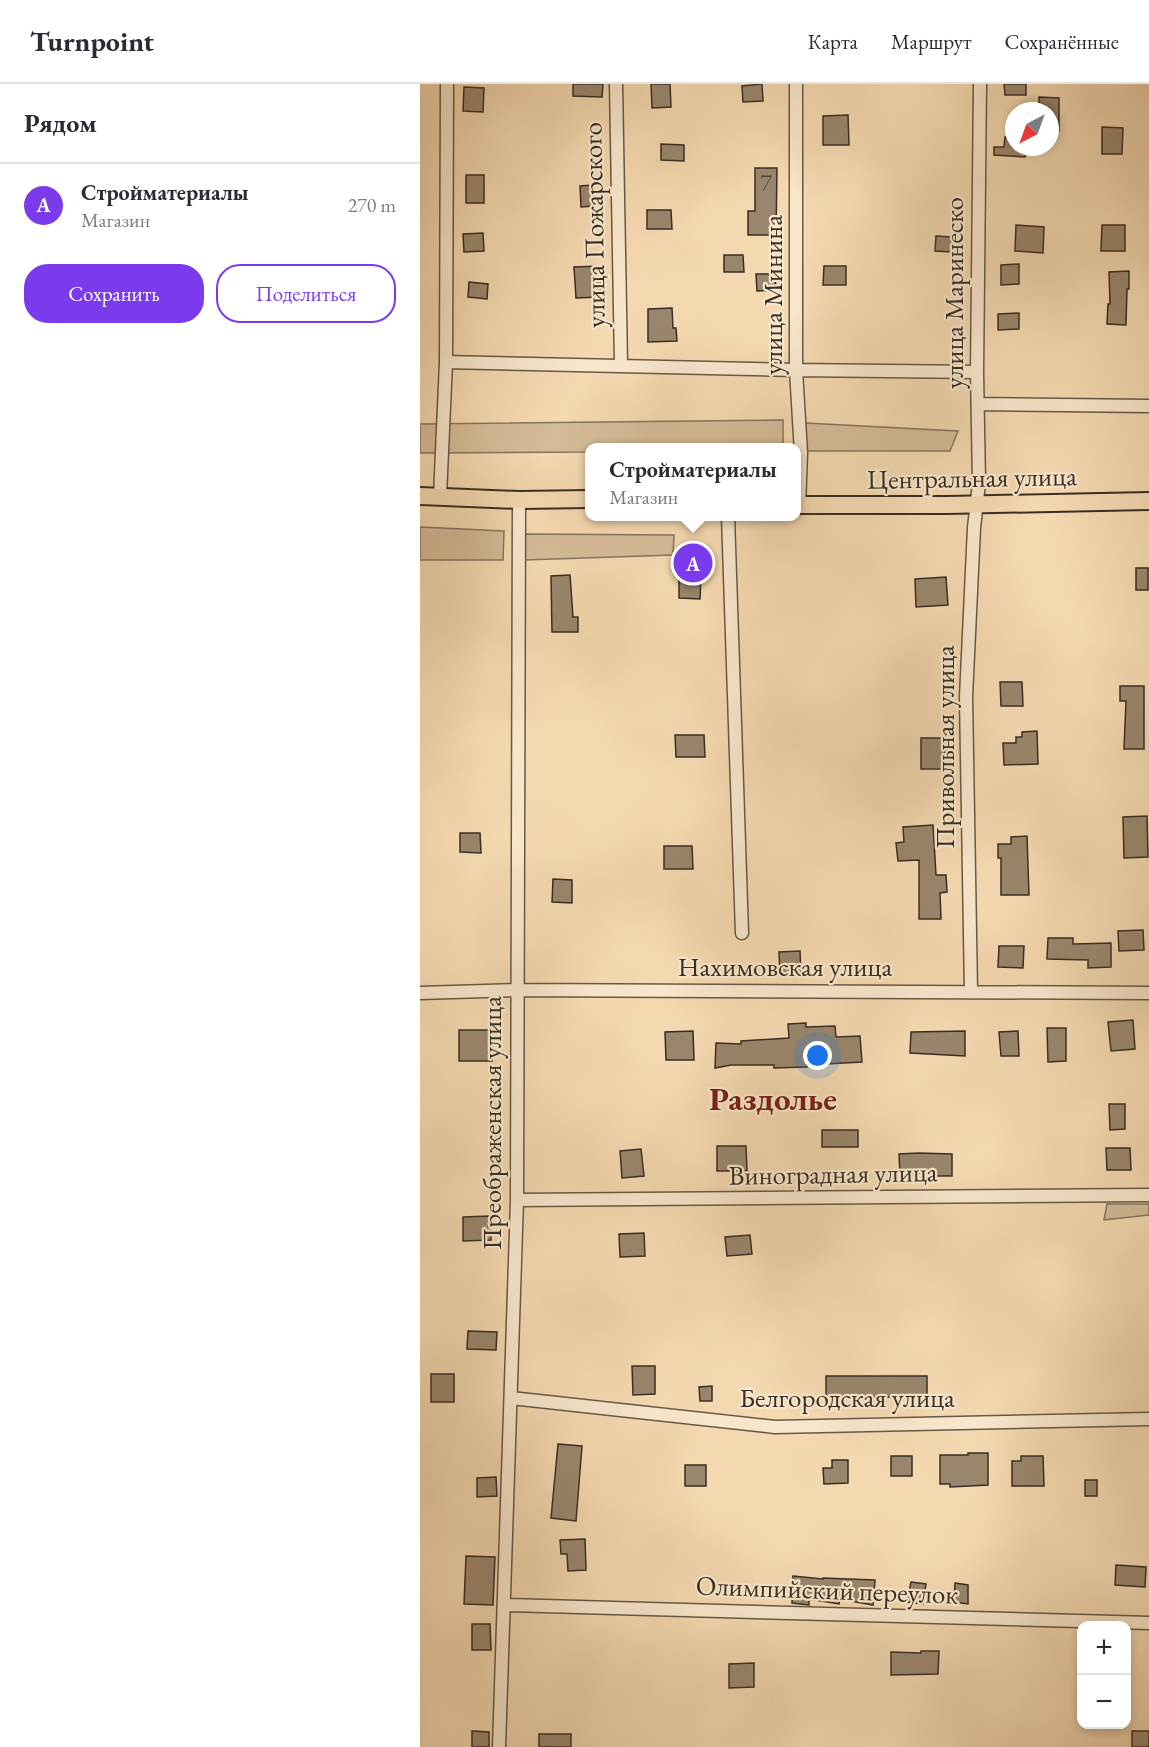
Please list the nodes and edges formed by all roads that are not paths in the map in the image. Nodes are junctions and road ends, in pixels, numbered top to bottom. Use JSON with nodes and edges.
{"nodes":[{"id":1,"x":447,"y":84,"type":"edge"},
{"id":2,"x":616,"y":84,"type":"edge"},
{"id":3,"x":796,"y":84,"type":"edge"},
{"id":4,"x":980,"y":84,"type":"edge"},
{"id":5,"x":446,"y":362,"type":"junction"},
{"id":6,"x":621,"y":365,"type":"junction"},
{"id":7,"x":796,"y":370,"type":"junction"},
{"id":8,"x":977,"y":372,"type":"junction"},
{"id":9,"x":978,"y":404,"type":"junction"},
{"id":10,"x":1149,"y":406,"type":"edge"},
{"id":11,"x":800,"y":443,"type":"edge"},
{"id":12,"x":420,"y":496,"type":"edge"},
{"id":13,"x":441,"y":496,"type":"junction"},
{"id":14,"x":585,"y":499,"type":"edge"},
{"id":15,"x":519,"y":500,"type":"junction"},
{"id":16,"x":1149,"y":501,"type":"edge"},
{"id":17,"x":978,"y":503,"type":"junction"},
{"id":18,"x":801,"y":506,"type":"edge"},
{"id":19,"x":728,"y":521,"type":"edge"},
{"id":20,"x":742,"y":933,"type":"dead end"},
{"id":21,"x":517,"y":990,"type":"junction"},
{"id":22,"x":971,"y":992,"type":"junction"},
{"id":23,"x":420,"y":993,"type":"edge"},
{"id":24,"x":1149,"y":993,"type":"edge"},
{"id":25,"x":1149,"y":1195,"type":"edge"},
{"id":26,"x":517,"y":1200,"type":"junction"},
{"id":27,"x":511,"y":1398,"type":"junction"},
{"id":28,"x":1149,"y":1419,"type":"edge"},
{"id":29,"x":504,"y":1605,"type":"junction"},
{"id":30,"x":1149,"y":1623,"type":"edge"},
{"id":31,"x":499,"y":1747,"type":"edge"}],
"edges":[{"from":1,"to":5,"type":"street"},
{"from":2,"to":6,"type":"street","name":"улица Пожарского"},
{"from":3,"to":7,"type":"street","name":"улица Минина"},
{"from":4,"to":8,"type":"street","name":"улица Маринеско"},
{"from":5,"to":6,"type":"street"},
{"from":5,"to":13,"type":"street"},
{"from":6,"to":7,"type":"street"},
{"from":7,"to":8,"type":"street"},
{"from":7,"to":11,"type":"street","name":"улица Минина"},
{"from":8,"to":9,"type":"street","name":"улица Маринеско"},
{"from":9,"to":10,"type":"street"},
{"from":9,"to":17,"type":"street","name":"улица Маринеско"},
{"from":12,"to":13,"type":"main road"},
{"from":13,"to":15,"type":"main road"},
{"from":14,"to":15,"type":"main road"},
{"from":15,"to":21,"type":"street","name":"Преображенская улица"},
{"from":16,"to":17,"type":"main road","name":"Центральная улица"},
{"from":17,"to":18,"type":"main road","name":"Центральная улица"},
{"from":17,"to":22,"type":"street","name":"Привольная улица"},
{"from":19,"to":20,"type":"street"},
{"from":21,"to":22,"type":"street","name":"Нахимовская улица"},
{"from":21,"to":23,"type":"street","name":"Нахимовская улица"},
{"from":21,"to":26,"type":"street","name":"Преображенская улица"},
{"from":22,"to":24,"type":"street","name":"Нахимовская улица"},
{"from":25,"to":26,"type":"street","name":"Виноградная улица"},
{"from":26,"to":27,"type":"street","name":"Преображенская улица"},
{"from":27,"to":28,"type":"street","name":"Белгородская улица"},
{"from":27,"to":29,"type":"street","name":"Преображенская улица"},
{"from":29,"to":30,"type":"street","name":"Олимпийский переулок"},
{"from":29,"to":31,"type":"street","name":"Преображенская улица"}]}
